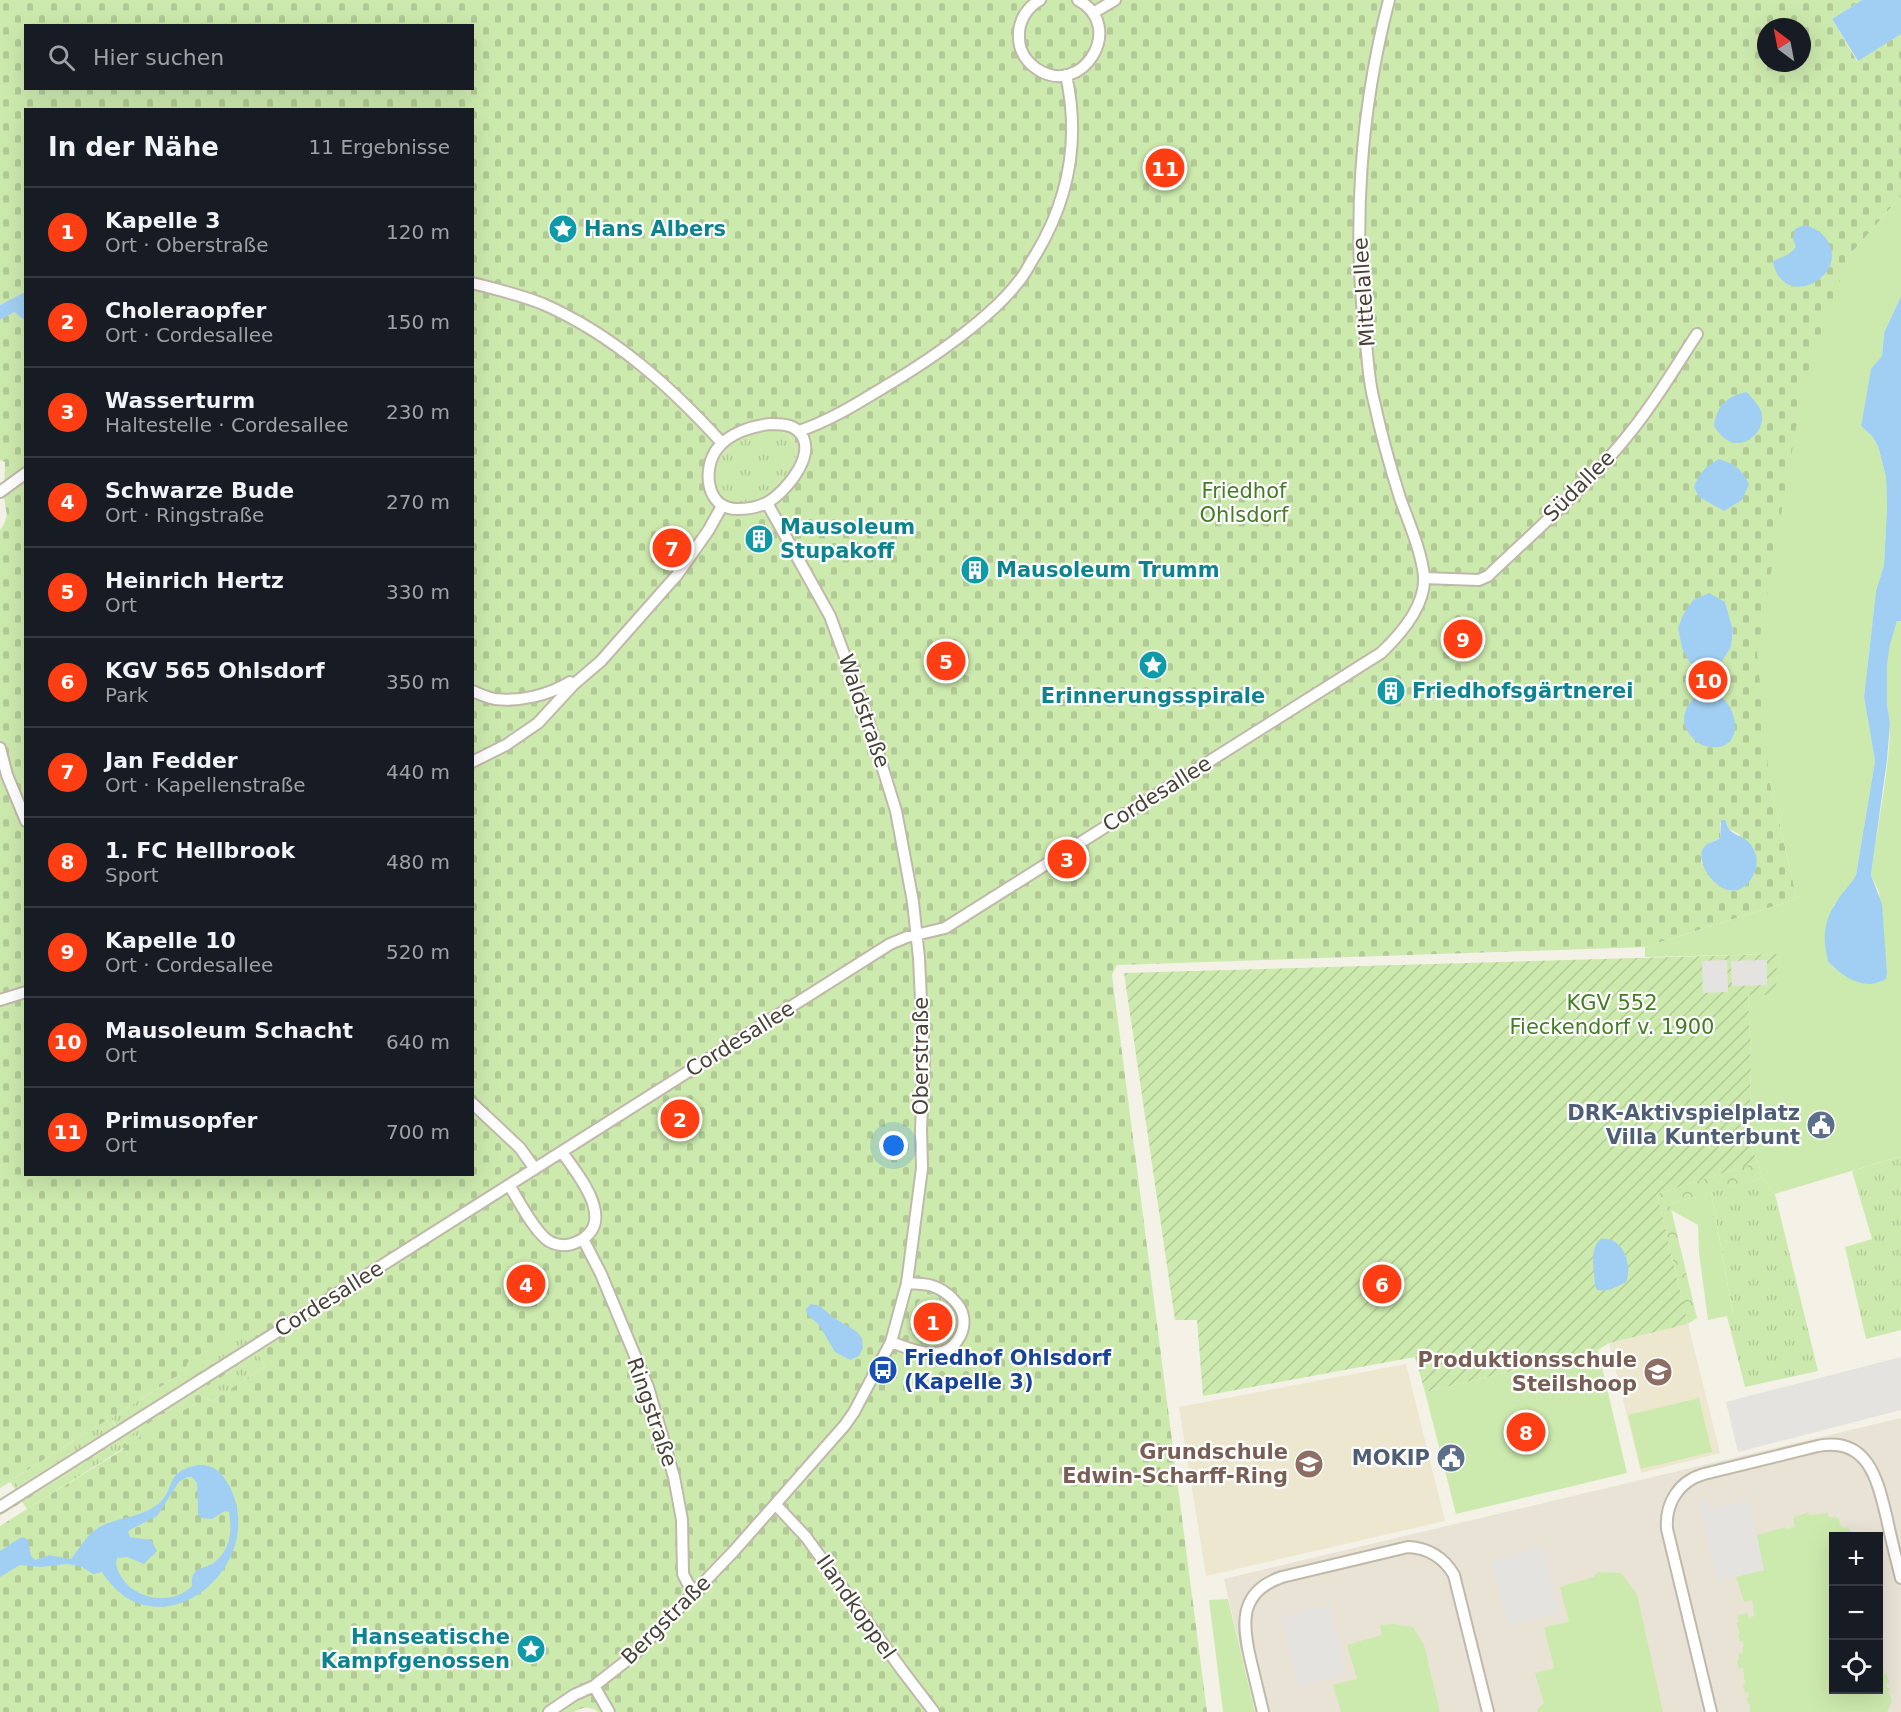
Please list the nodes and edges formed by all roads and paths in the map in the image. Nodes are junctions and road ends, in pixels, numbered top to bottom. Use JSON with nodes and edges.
{"nodes":[{"id":1,"x":1040,"y":0,"type":"edge"},
{"id":2,"x":1078,"y":0,"type":"edge"},
{"id":3,"x":1115,"y":0,"type":"edge"},
{"id":4,"x":1389,"y":0,"type":"edge"},
{"id":5,"x":1093,"y":13,"type":"junction"},
{"id":6,"x":1066,"y":75,"type":"junction"},
{"id":7,"x":474,"y":285,"type":"edge"},
{"id":8,"x":1697,"y":334,"type":"dead end"},
{"id":9,"x":798,"y":431,"type":"junction"},
{"id":10,"x":722,"y":443,"type":"junction"},
{"id":11,"x":24,"y":474,"type":"edge"},
{"id":12,"x":0,"y":492,"type":"edge"},
{"id":13,"x":766,"y":503,"type":"junction"},
{"id":14,"x":722,"y":506,"type":"junction"},
{"id":15,"x":1424,"y":578,"type":"junction"},
{"id":16,"x":583,"y":676,"type":"junction"},
{"id":17,"x":474,"y":692,"type":"edge"},
{"id":18,"x":0,"y":748,"type":"edge"},
{"id":19,"x":474,"y":761,"type":"edge"},
{"id":20,"x":24,"y":816,"type":"edge"},
{"id":21,"x":917,"y":935,"type":"junction"},
{"id":22,"x":24,"y":993,"type":"edge"},
{"id":23,"x":0,"y":1000,"type":"edge"},
{"id":24,"x":474,"y":1105,"type":"edge"},
{"id":25,"x":562,"y":1152,"type":"junction"},
{"id":26,"x":535,"y":1169,"type":"junction"},
{"id":27,"x":509,"y":1185,"type":"junction"},
{"id":28,"x":583,"y":1239,"type":"junction"},
{"id":29,"x":907,"y":1283,"type":"junction"},
{"id":30,"x":891,"y":1342,"type":"junction"},
{"id":31,"x":776,"y":1505,"type":"junction"},
{"id":32,"x":0,"y":1507,"type":"edge"},
{"id":33,"x":734,"y":1551,"type":"joint"},
{"id":34,"x":1901,"y":1578,"type":"edge"},
{"id":35,"x":695,"y":1591,"type":"junction"},
{"id":36,"x":594,"y":1686,"type":"junction"},
{"id":37,"x":549,"y":1712,"type":"edge"},
{"id":38,"x":609,"y":1712,"type":"edge"},
{"id":39,"x":934,"y":1712,"type":"edge"},
{"id":40,"x":1263,"y":1712,"type":"edge"},
{"id":41,"x":1488,"y":1712,"type":"edge"},
{"id":42,"x":1711,"y":1712,"type":"edge"}],
"edges":[{"from":1,"to":6,"type":"street"},
{"from":2,"to":5,"type":"street"},
{"from":3,"to":5,"type":"street"},
{"from":4,"to":15,"type":"street","name":"Mittelallee"},
{"from":5,"to":6,"type":"street"},
{"from":6,"to":9,"type":"street"},
{"from":7,"to":10,"type":"street"},
{"from":8,"to":15,"type":"street","name":"Südallee"},
{"from":9,"to":10,"type":"street"},
{"from":9,"to":13,"type":"street"},
{"from":10,"to":14,"type":"street"},
{"from":11,"to":12,"type":"street"},
{"from":13,"to":14,"type":"street"},
{"from":13,"to":21,"type":"street","name":"Waldstraße"},
{"from":14,"to":16,"type":"street"},
{"from":15,"to":21,"type":"street","name":"Cordesallee"},
{"from":16,"to":17,"type":"street"},
{"from":16,"to":19,"type":"street"},
{"from":18,"to":20,"type":"street"},
{"from":21,"to":25,"type":"street","name":"Cordesallee"},
{"from":21,"to":29,"type":"street","name":"Oberstraße"},
{"from":22,"to":23,"type":"street"},
{"from":24,"to":26,"type":"street"},
{"from":25,"to":26,"type":"street","name":"Cordesallee"},
{"from":25,"to":28,"type":"street"},
{"from":26,"to":27,"type":"street","name":"Cordesallee"},
{"from":27,"to":28,"type":"street"},
{"from":27,"to":32,"type":"street","name":"Cordesallee"},
{"from":28,"to":35,"type":"street","name":"Ringstraße"},
{"from":29,"to":30,"type":"street","name":"Oberstraße"},
{"from":29,"to":30,"type":"street"},
{"from":30,"to":31,"type":"street","name":"Oberstraße"},
{"from":31,"to":33,"type":"street","name":"Oberstraße"},
{"from":31,"to":39,"type":"street","name":"Ilandkoppel"},
{"from":33,"to":35,"type":"street","name":"Bergstraße"},
{"from":34,"to":42,"type":"street"},
{"from":35,"to":36,"type":"street","name":"Bergstraße"},
{"from":36,"to":37,"type":"street","name":"Bergstraße"},
{"from":36,"to":38,"type":"street"},
{"from":40,"to":41,"type":"street"}]}
